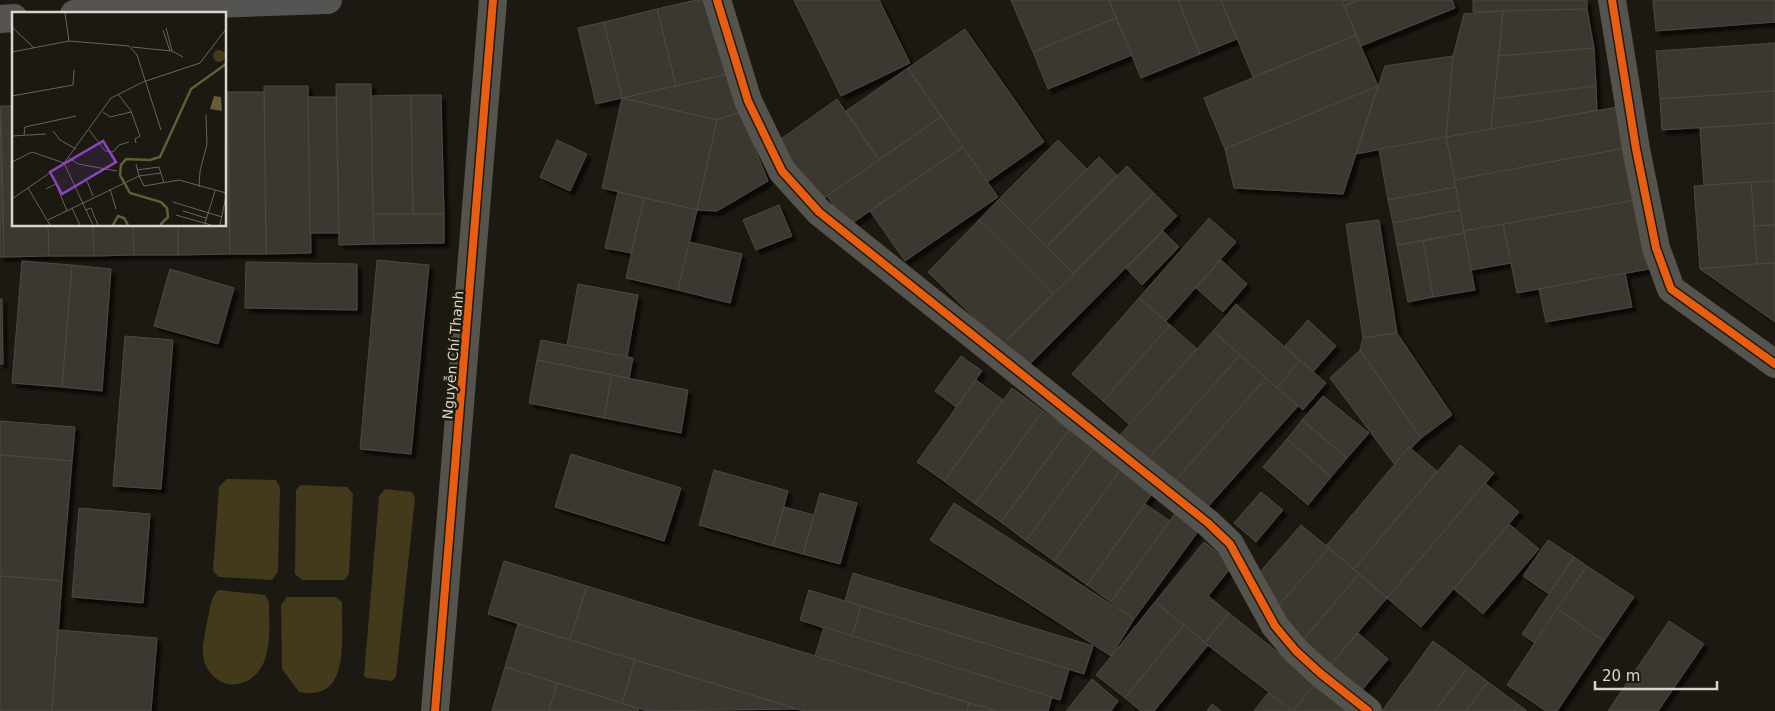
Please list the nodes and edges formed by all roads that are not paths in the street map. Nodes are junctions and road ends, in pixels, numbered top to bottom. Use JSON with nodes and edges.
{"nodes":[{"id":1,"x":328,"y":0,"type":"edge"},
{"id":2,"x":493,"y":0,"type":"edge"},
{"id":3,"x":717,"y":0,"type":"edge"},
{"id":4,"x":1612,"y":0,"type":"edge"},
{"id":5,"x":99,"y":12,"type":"edge"},
{"id":6,"x":1775,"y":364,"type":"edge"},
{"id":7,"x":435,"y":711,"type":"edge"},
{"id":8,"x":1368,"y":711,"type":"edge"}],
"edges":[{"from":1,"to":5,"type":"main road"},
{"from":2,"to":7,"type":"street","name":"Nguyễn Chí Thanh"},
{"from":3,"to":8,"type":"street"},
{"from":4,"to":6,"type":"street"}]}
